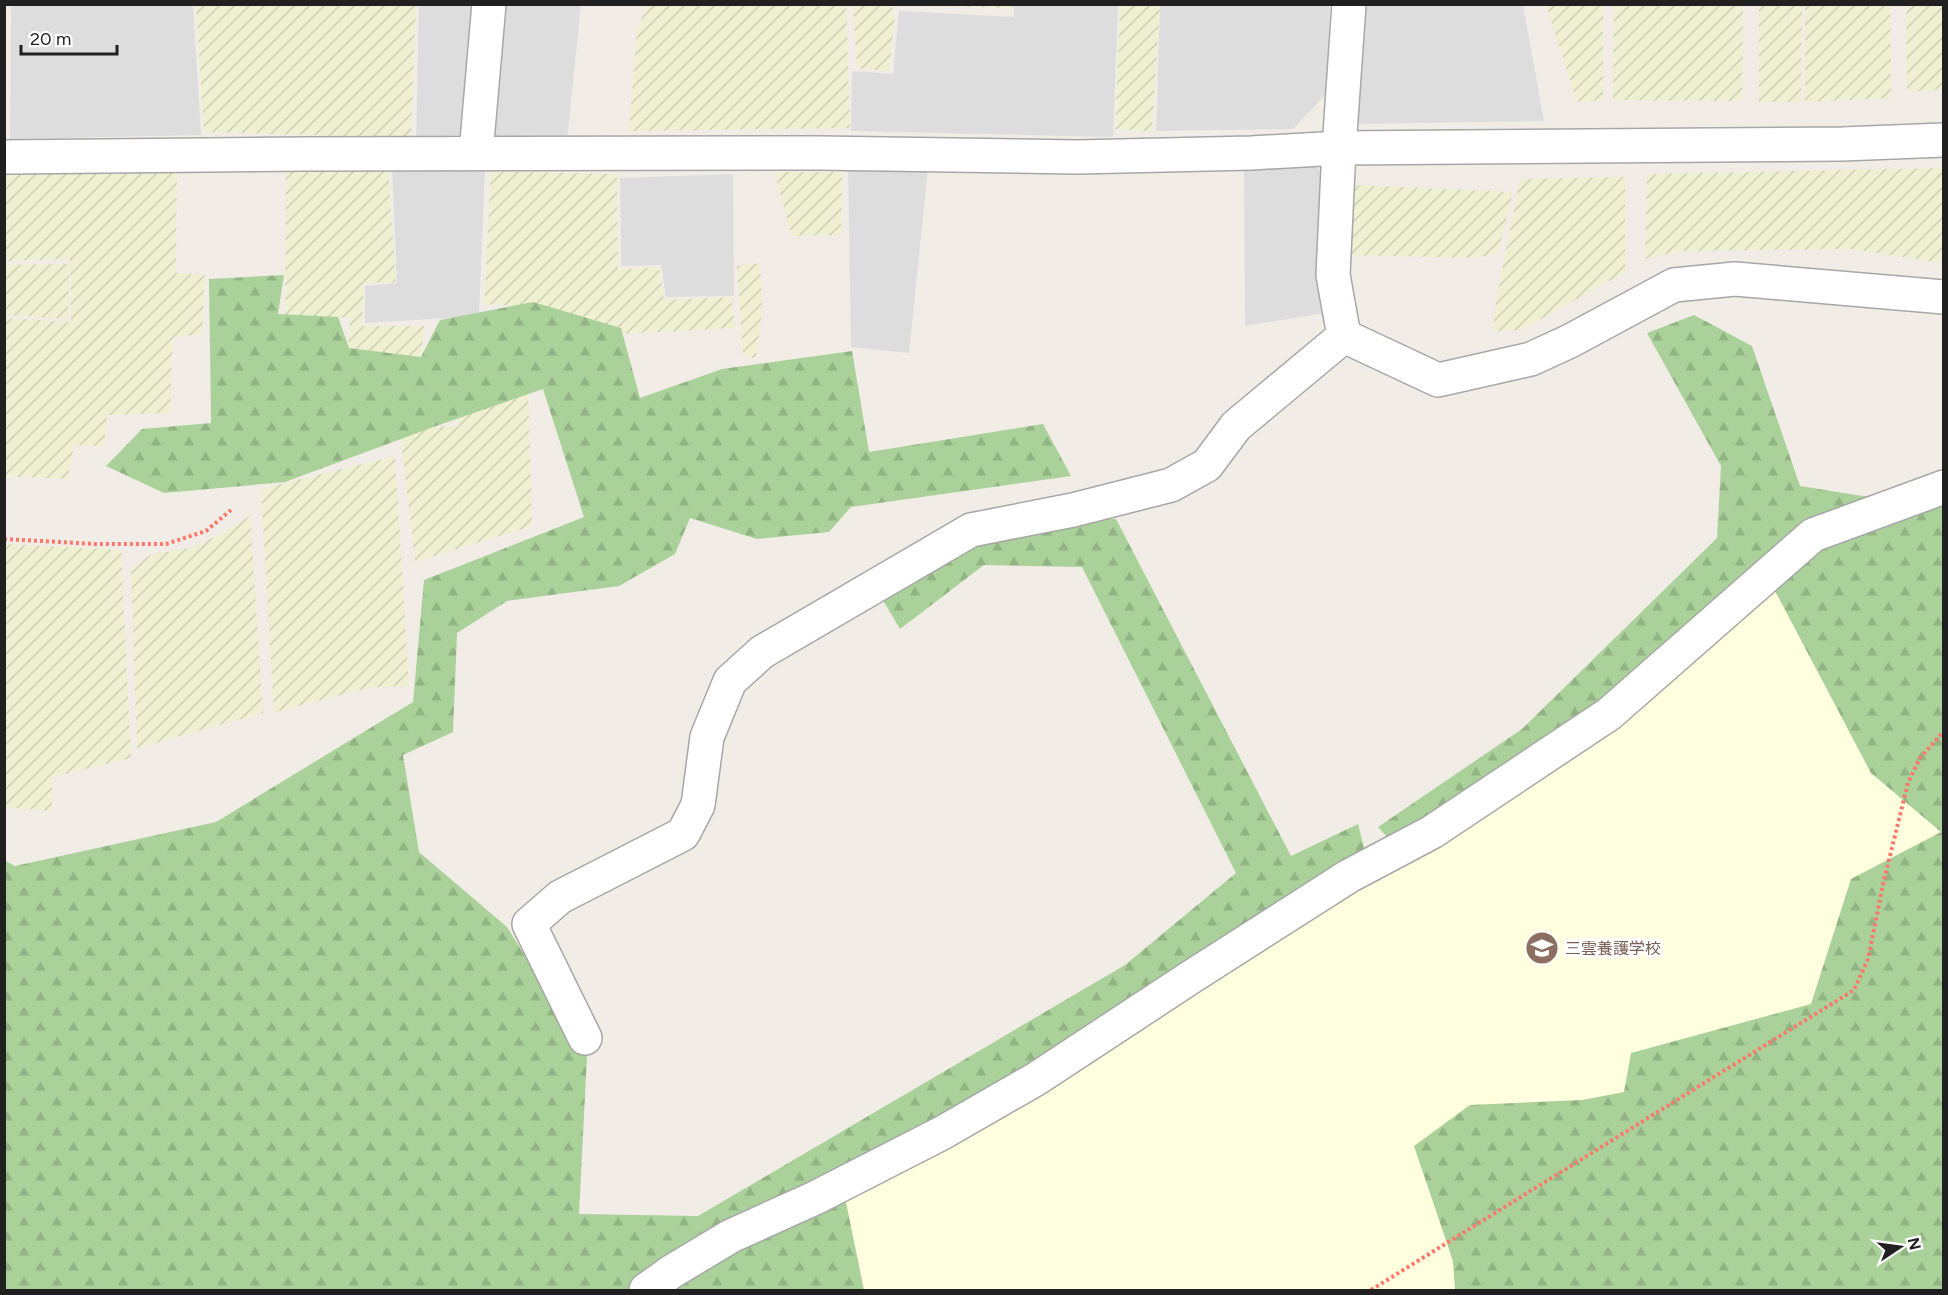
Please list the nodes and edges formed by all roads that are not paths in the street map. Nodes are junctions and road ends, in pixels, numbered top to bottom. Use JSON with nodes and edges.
{"nodes":[{"id":1,"x":489,"y":4,"type":"edge"},
{"id":2,"x":1348,"y":4,"type":"edge"},
{"id":3,"x":1944,"y":140,"type":"edge"},
{"id":4,"x":1339,"y":148,"type":"junction"},
{"id":5,"x":476,"y":153,"type":"junction"},
{"id":6,"x":4,"y":157,"type":"edge"},
{"id":7,"x":1944,"y":297,"type":"edge"},
{"id":8,"x":1344,"y":336,"type":"junction"},
{"id":9,"x":1944,"y":487,"type":"edge"},
{"id":10,"x":585,"y":1038,"type":"dead end"},
{"id":11,"x":645,"y":1290,"type":"edge"}],
"edges":[{"from":1,"to":5,"type":"street"},
{"from":2,"to":4,"type":"street"},
{"from":3,"to":4,"type":"street"},
{"from":4,"to":5,"type":"street"},
{"from":4,"to":8,"type":"street"},
{"from":5,"to":6,"type":"street"},
{"from":7,"to":8,"type":"street"},
{"from":8,"to":10,"type":"street"},
{"from":9,"to":11,"type":"street"}]}
